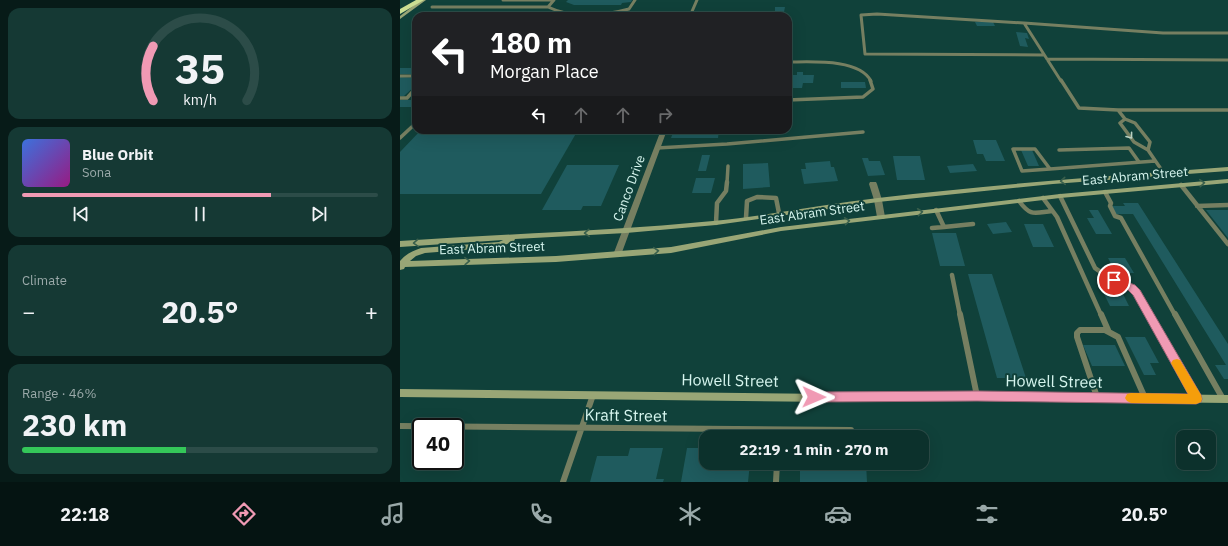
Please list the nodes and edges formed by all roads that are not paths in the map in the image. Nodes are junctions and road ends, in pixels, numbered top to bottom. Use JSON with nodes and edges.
{"nodes":[{"id":1,"x":423,"y":0,"type":"edge"},
{"id":2,"x":503,"y":0,"type":"edge"},
{"id":3,"x":635,"y":0,"type":"edge"},
{"id":4,"x":697,"y":0,"type":"edge"},
{"id":5,"x":432,"y":6,"type":"dead end"},
{"id":6,"x":496,"y":7,"type":"junction"},
{"id":7,"x":548,"y":7,"type":"junction"},
{"id":8,"x":400,"y":12,"type":"edge"},
{"id":9,"x":567,"y":12,"type":"edge"},
{"id":10,"x":619,"y":12,"type":"edge"},
{"id":11,"x":692,"y":12,"type":"edge"},
{"id":12,"x":400,"y":18,"type":"edge"},
{"id":13,"x":1024,"y":23,"type":"junction"},
{"id":14,"x":1228,"y":33,"type":"edge"},
{"id":15,"x":1044,"y":55,"type":"junction"},
{"id":16,"x":1047,"y":59,"type":"junction"},
{"id":17,"x":1228,"y":60,"type":"edge"},
{"id":18,"x":792,"y":62,"type":"edge"},
{"id":19,"x":400,"y":76,"type":"edge"},
{"id":20,"x":412,"y":76,"type":"edge"},
{"id":21,"x":412,"y":92,"type":"edge"},
{"id":22,"x":400,"y":98,"type":"edge"},
{"id":23,"x":792,"y":100,"type":"edge"},
{"id":24,"x":1118,"y":110,"type":"junction"},
{"id":25,"x":1228,"y":110,"type":"edge"},
{"id":26,"x":1125,"y":120,"type":"junction"},
{"id":27,"x":412,"y":127,"type":"edge"},
{"id":28,"x":863,"y":132,"type":"dead end"},
{"id":29,"x":662,"y":134,"type":"edge"},
{"id":30,"x":400,"y":138,"type":"edge"},
{"id":31,"x":657,"y":148,"type":"junction"},
{"id":32,"x":1059,"y":150,"type":"dead end"},
{"id":33,"x":1148,"y":150,"type":"junction"},
{"id":34,"x":1155,"y":161,"type":"junction"},
{"id":35,"x":1139,"y":162,"type":"junction"},
{"id":36,"x":728,"y":166,"type":"dead end"},
{"id":37,"x":1050,"y":169,"type":"junction"},
{"id":38,"x":1228,"y":169,"type":"edge"},
{"id":39,"x":1165,"y":175,"type":"junction"},
{"id":40,"x":1228,"y":180,"type":"edge"},
{"id":41,"x":873,"y":184,"type":"dead end"},
{"id":42,"x":1181,"y":185,"type":"junction"},
{"id":43,"x":1105,"y":192,"type":"junction"},
{"id":44,"x":1074,"y":195,"type":"junction"},
{"id":45,"x":1060,"y":196,"type":"junction"},
{"id":46,"x":1043,"y":198,"type":"junction"},
{"id":47,"x":878,"y":200,"type":"junction"},
{"id":48,"x":1019,"y":201,"type":"junction"},
{"id":49,"x":1228,"y":205,"type":"edge"},
{"id":50,"x":1197,"y":206,"type":"junction"},
{"id":51,"x":936,"y":210,"type":"junction"},
{"id":52,"x":1052,"y":211,"type":"junction"},
{"id":53,"x":779,"y":213,"type":"junction"},
{"id":54,"x":881,"y":217,"type":"junction"},
{"id":55,"x":746,"y":218,"type":"junction"},
{"id":56,"x":716,"y":223,"type":"junction"},
{"id":57,"x":973,"y":224,"type":"dead end"},
{"id":58,"x":944,"y":227,"type":"junction"},
{"id":59,"x":932,"y":228,"type":"dead end"},
{"id":60,"x":626,"y":231,"type":"junction"},
{"id":61,"x":519,"y":236,"type":"junction"},
{"id":62,"x":400,"y":244,"type":"edge"},
{"id":63,"x":1228,"y":244,"type":"edge"},
{"id":64,"x":617,"y":255,"type":"junction"},
{"id":65,"x":401,"y":265,"type":"edge"},
{"id":66,"x":952,"y":275,"type":"dead end"},
{"id":67,"x":1108,"y":330,"type":"junction"},
{"id":68,"x":400,"y":393,"type":"edge"},
{"id":69,"x":593,"y":394,"type":"junction"},
{"id":70,"x":977,"y":396,"type":"junction"},
{"id":71,"x":1097,"y":397,"type":"junction"},
{"id":72,"x":1146,"y":398,"type":"junction"},
{"id":73,"x":1196,"y":399,"type":"junction"},
{"id":74,"x":1225,"y":399,"type":"edge"},
{"id":75,"x":400,"y":426,"type":"edge"},
{"id":76,"x":582,"y":428,"type":"junction"},
{"id":77,"x":699,"y":432,"type":"edge"},
{"id":78,"x":777,"y":470,"type":"edge"},
{"id":79,"x":563,"y":482,"type":"edge"},
{"id":80,"x":776,"y":482,"type":"edge"}],
"edges":[{"from":1,"to":8,"type":"highway"},
{"from":1,"to":12,"type":"main road"},
{"from":2,"to":6,"type":"lane"},
{"from":2,"to":7,"type":"lane"},
{"from":3,"to":10,"type":"lane"},
{"from":4,"to":11,"type":"lane"},
{"from":5,"to":6,"type":"lane"},
{"from":6,"to":7,"type":"lane"},
{"from":7,"to":9,"type":"lane"},
{"from":13,"to":14,"type":"lane"},
{"from":13,"to":15,"type":"lane"},
{"from":13,"to":15,"type":"lane"},
{"from":15,"to":16,"type":"lane"},
{"from":16,"to":17,"type":"lane"},
{"from":16,"to":24,"type":"lane"},
{"from":18,"to":23,"type":"lane"},
{"from":19,"to":20,"type":"lane"},
{"from":21,"to":22,"type":"lane"},
{"from":24,"to":25,"type":"lane"},
{"from":24,"to":26,"type":"lane"},
{"from":26,"to":33,"type":"lane"},
{"from":26,"to":33,"type":"lane","one_way":true},
{"from":27,"to":30,"type":"lane"},
{"from":28,"to":31,"type":"lane"},
{"from":29,"to":31,"type":"street","name":"Canco Drive"},
{"from":31,"to":60,"type":"street","name":"Canco Drive"},
{"from":32,"to":35,"type":"lane"},
{"from":33,"to":34,"type":"lane"},
{"from":34,"to":35,"type":"lane"},
{"from":34,"to":39,"type":"lane"},
{"from":35,"to":37,"type":"lane"},
{"from":36,"to":56,"type":"lane"},
{"from":37,"to":37,"type":"lane"},
{"from":38,"to":39,"type":"main road","name":"East Abram Street"},
{"from":39,"to":44,"type":"main road"},
{"from":39,"to":47,"type":"main road","name":"East Abram Street","one_way":true},
{"from":42,"to":40,"type":"main road","name":"East Abram Street","one_way":true},
{"from":41,"to":47,"type":"street"},
{"from":42,"to":43,"type":"main road","name":"East Abram Street"},
{"from":42,"to":50,"type":"lane"},
{"from":43,"to":44,"type":"main road","name":"East Abram Street"},
{"from":43,"to":74,"type":"lane"},
{"from":44,"to":45,"type":"main road","name":"East Abram Street"},
{"from":45,"to":46,"type":"main road","name":"East Abram Street"},
{"from":45,"to":73,"type":"lane"},
{"from":46,"to":48,"type":"main road","name":"East Abram Street"},
{"from":46,"to":52,"type":"lane"},
{"from":47,"to":53,"type":"main road","name":"East Abram Street"},
{"from":47,"to":54,"type":"street"},
{"from":48,"to":51,"type":"main road","name":"East Abram Street"},
{"from":48,"to":52,"type":"lane"},
{"from":49,"to":50,"type":"lane"},
{"from":50,"to":63,"type":"lane"},
{"from":54,"to":51,"type":"main road","name":"East Abram Street","one_way":true},
{"from":51,"to":58,"type":"lane"},
{"from":52,"to":67,"type":"lane"},
{"from":53,"to":55,"type":"main road","name":"East Abram Street"},
{"from":53,"to":55,"type":"lane"},
{"from":64,"to":54,"type":"main road","name":"East Abram Street","one_way":true},
{"from":55,"to":56,"type":"main road","name":"East Abram Street"},
{"from":56,"to":60,"type":"main road","name":"East Abram Street"},
{"from":57,"to":58,"type":"lane"},
{"from":58,"to":59,"type":"lane"},
{"from":60,"to":61,"type":"main road","name":"East Abram Street","one_way":true},
{"from":60,"to":64,"type":"street","name":"Canco Drive"},
{"from":61,"to":62,"type":"main road","name":"East Abram Street","one_way":true},
{"from":61,"to":65,"type":"main road"},
{"from":65,"to":64,"type":"main road","name":"East Abram Street","one_way":true},
{"from":66,"to":70,"type":"lane"},
{"from":67,"to":71,"type":"lane"},
{"from":67,"to":72,"type":"lane"},
{"from":68,"to":69,"type":"main road","name":"Howell Street"},
{"from":69,"to":70,"type":"main road","name":"Howell Street"},
{"from":69,"to":76,"type":"lane"},
{"from":70,"to":71,"type":"main road","name":"Howell Street"},
{"from":71,"to":72,"type":"main road","name":"Howell Street"},
{"from":72,"to":73,"type":"main road","name":"Howell Street"},
{"from":73,"to":74,"type":"main road","name":"Howell Street"},
{"from":75,"to":76,"type":"lane","name":"Kraft Street"},
{"from":76,"to":77,"type":"lane","name":"Kraft Street"},
{"from":76,"to":79,"type":"lane"},
{"from":78,"to":80,"type":"lane"}]}
